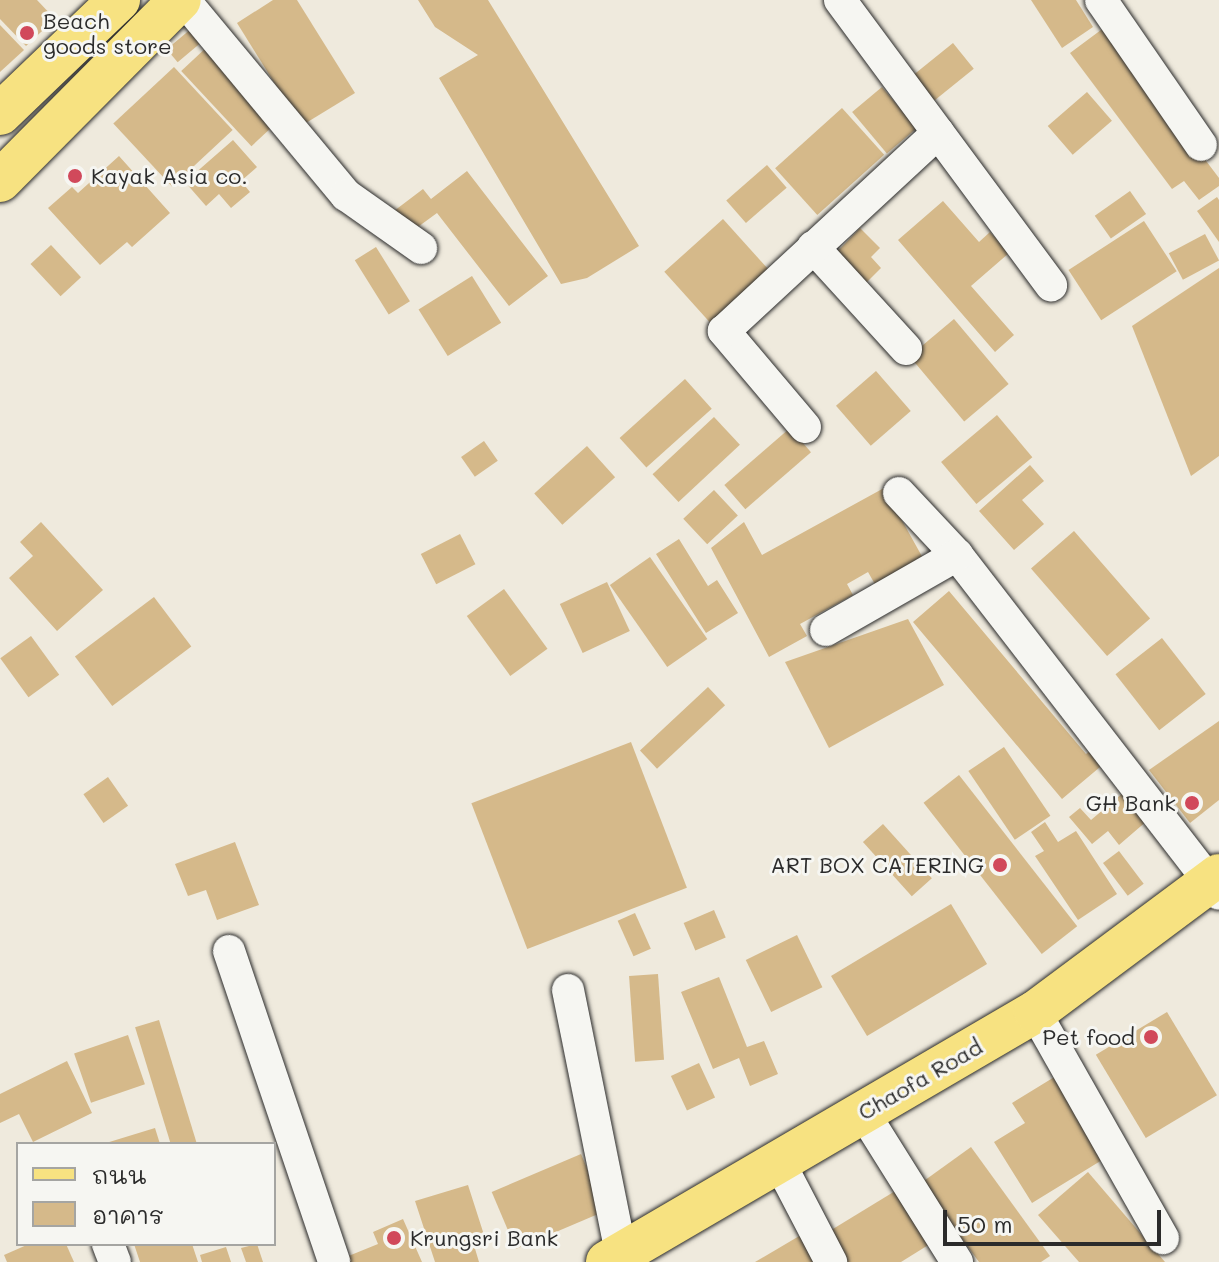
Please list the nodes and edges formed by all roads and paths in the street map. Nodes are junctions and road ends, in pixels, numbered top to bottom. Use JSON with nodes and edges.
{"nodes":[{"id":1,"x":119,"y":0,"type":"edge"},
{"id":2,"x":182,"y":0,"type":"edge"},
{"id":3,"x":840,"y":0,"type":"edge"},
{"id":4,"x":1101,"y":0,"type":"edge"},
{"id":5,"x":0,"y":114,"type":"edge"},
{"id":6,"x":938,"y":133,"type":"junction"},
{"id":7,"x":1201,"y":145,"type":"dead end"},
{"id":8,"x":0,"y":181,"type":"edge"},
{"id":9,"x":813,"y":247,"type":"junction"},
{"id":10,"x":421,"y":248,"type":"dead end"},
{"id":11,"x":1051,"y":285,"type":"dead end"},
{"id":12,"x":906,"y":349,"type":"dead end"},
{"id":13,"x":805,"y":427,"type":"dead end"},
{"id":14,"x":899,"y":493,"type":"dead end"},
{"id":15,"x":957,"y":555,"type":"junction"},
{"id":16,"x":826,"y":630,"type":"dead end"},
{"id":17,"x":1216,"y":883,"type":"edge"},
{"id":18,"x":229,"y":951,"type":"dead end"},
{"id":19,"x":568,"y":990,"type":"dead end"},
{"id":20,"x":1035,"y":1012,"type":"junction"},
{"id":21,"x":863,"y":1112,"type":"junction"},
{"id":22,"x":779,"y":1162,"type":"junction"},
{"id":23,"x":1163,"y":1238,"type":"dead end"},
{"id":24,"x":614,"y":1258,"type":"edge"},
{"id":25,"x":334,"y":1262,"type":"edge"},
{"id":26,"x":831,"y":1262,"type":"edge"},
{"id":27,"x":957,"y":1262,"type":"edge"}],
"edges":[{"from":1,"to":5,"type":"main road"},
{"from":2,"to":8,"type":"main road"},
{"from":2,"to":10,"type":"street"},
{"from":3,"to":6,"type":"street"},
{"from":4,"to":7,"type":"street"},
{"from":6,"to":9,"type":"street"},
{"from":6,"to":11,"type":"street"},
{"from":9,"to":12,"type":"street"},
{"from":9,"to":13,"type":"street"},
{"from":14,"to":15,"type":"street"},
{"from":15,"to":16,"type":"street"},
{"from":15,"to":17,"type":"street"},
{"from":17,"to":20,"type":"main road","name":"Chaofa Road"},
{"from":18,"to":25,"type":"street"},
{"from":19,"to":24,"type":"street"},
{"from":20,"to":21,"type":"main road","name":"Chaofa Road"},
{"from":20,"to":23,"type":"street"},
{"from":21,"to":22,"type":"main road","name":"Chaofa Road"},
{"from":21,"to":27,"type":"street"},
{"from":22,"to":24,"type":"main road","name":"Chaofa Road"},
{"from":22,"to":26,"type":"street"}]}
